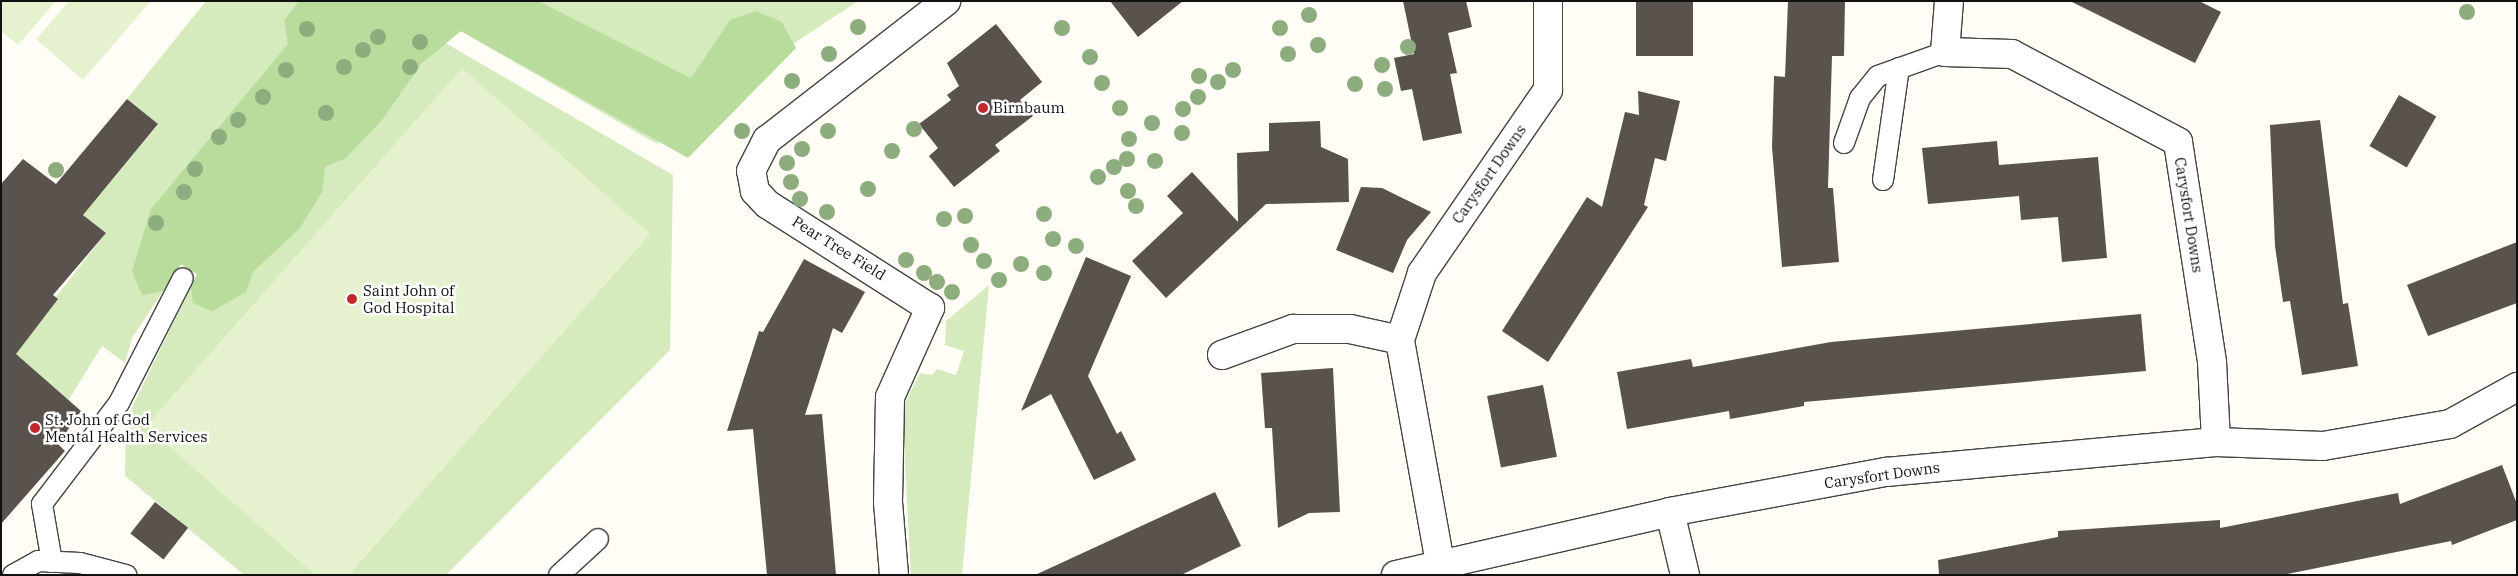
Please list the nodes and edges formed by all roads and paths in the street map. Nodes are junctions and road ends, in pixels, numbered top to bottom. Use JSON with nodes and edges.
{"nodes":[{"id":1,"x":946,"y":1,"type":"edge"},
{"id":2,"x":1548,"y":1,"type":"edge"},
{"id":3,"x":1949,"y":1,"type":"edge"},
{"id":4,"x":1945,"y":52,"type":"junction"},
{"id":5,"x":1898,"y":68,"type":"junction"},
{"id":6,"x":1844,"y":143,"type":"dead end"},
{"id":7,"x":1883,"y":180,"type":"dead end"},
{"id":8,"x":183,"y":278,"type":"dead end"},
{"id":9,"x":1400,"y":340,"type":"junction"},
{"id":10,"x":1222,"y":355,"type":"dead end"},
{"id":11,"x":2517,"y":387,"type":"edge"},
{"id":12,"x":2216,"y":442,"type":"junction"},
{"id":13,"x":1670,"y":512,"type":"junction"},
{"id":14,"x":598,"y":539,"type":"dead end"},
{"id":15,"x":52,"y":562,"type":"junction"},
{"id":16,"x":1440,"y":563,"type":"junction"},
{"id":17,"x":13,"y":575,"type":"edge"},
{"id":18,"x":126,"y":575,"type":"edge"},
{"id":19,"x":559,"y":575,"type":"edge"},
{"id":20,"x":894,"y":575,"type":"edge"},
{"id":21,"x":1396,"y":575,"type":"edge"},
{"id":22,"x":1685,"y":575,"type":"edge"}],
"edges":[{"from":1,"to":20,"type":"street","name":"Pear Tree Field"},
{"from":2,"to":9,"type":"street","name":"Carysfort Downs"},
{"from":3,"to":4,"type":"street"},
{"from":4,"to":5,"type":"lane"},
{"from":4,"to":12,"type":"street","name":"Carysfort Downs"},
{"from":5,"to":6,"type":"lane"},
{"from":5,"to":7,"type":"lane"},
{"from":8,"to":15,"type":"lane"},
{"from":9,"to":10,"type":"street"},
{"from":9,"to":16,"type":"street","name":"Carysfort Downs"},
{"from":11,"to":12,"type":"street","name":"Carysfort Downs"},
{"from":12,"to":13,"type":"street","name":"Carysfort Downs"},
{"from":13,"to":16,"type":"street","name":"Carysfort Downs"},
{"from":13,"to":22,"type":"street"},
{"from":14,"to":19,"type":"lane"},
{"from":15,"to":17,"type":"lane"},
{"from":15,"to":18,"type":"lane"},
{"from":16,"to":21,"type":"street","name":"Carysfort Downs"}]}
